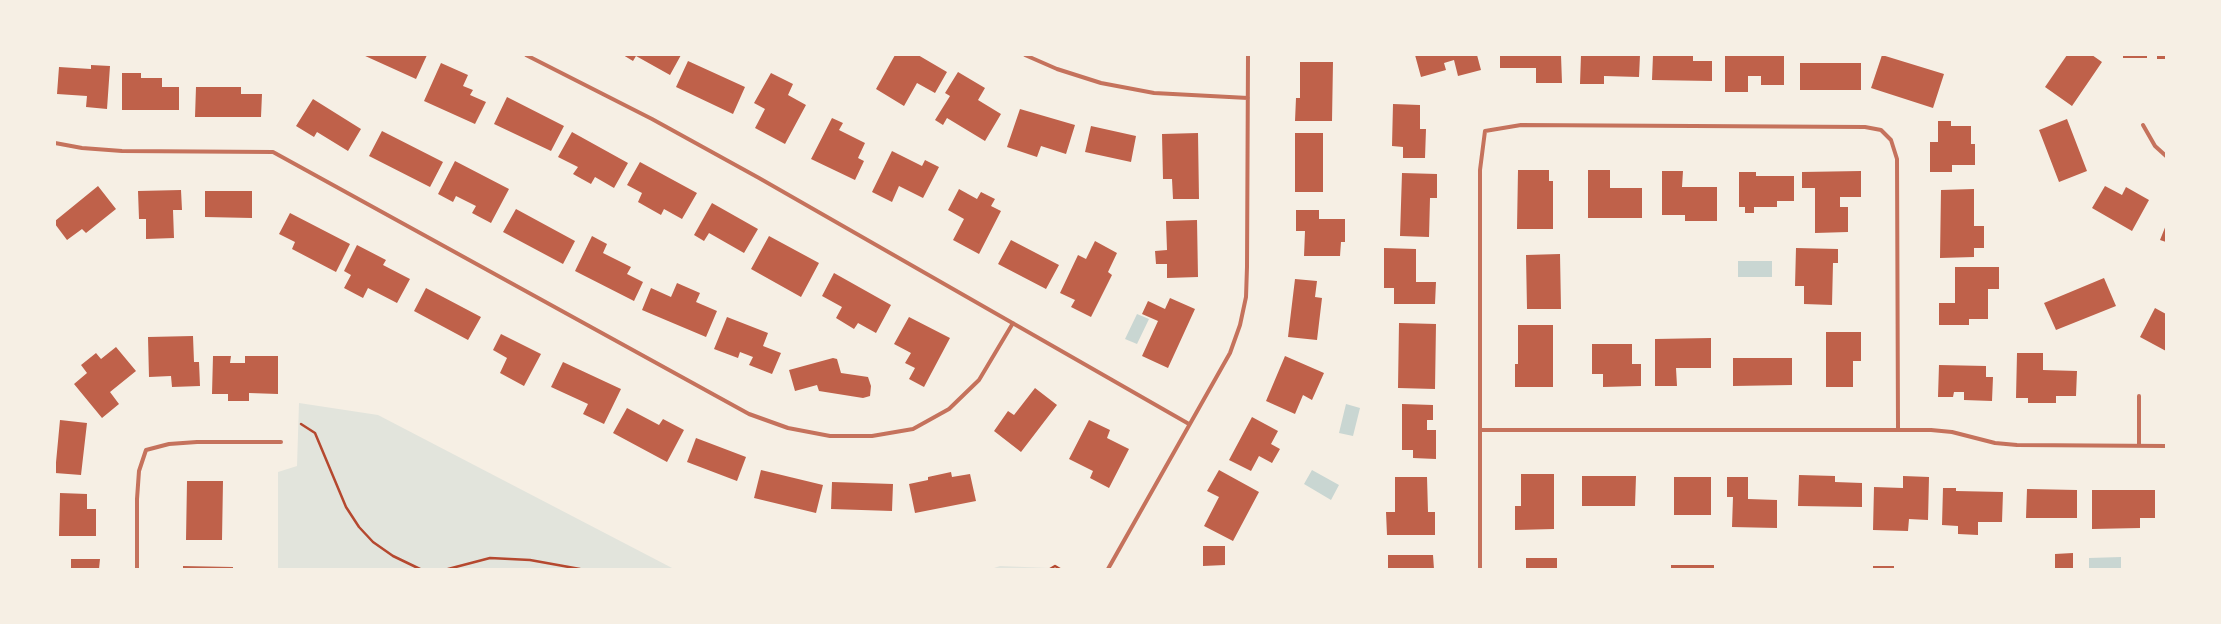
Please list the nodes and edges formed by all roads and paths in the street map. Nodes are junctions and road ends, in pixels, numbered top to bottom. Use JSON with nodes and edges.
{"nodes":[{"id":1,"x":526,"y":55,"type":"edge"},
{"id":2,"x":1025,"y":55,"type":"edge"},
{"id":3,"x":1248,"y":55,"type":"edge"},
{"id":4,"x":1248,"y":98,"type":"junction"},
{"id":5,"x":2143,"y":125,"type":"dead end"},
{"id":6,"x":55,"y":143,"type":"edge"},
{"id":7,"x":2166,"y":156,"type":"edge"},
{"id":8,"x":1013,"y":323,"type":"junction"},
{"id":9,"x":2139,"y":396,"type":"dead end"},
{"id":10,"x":301,"y":424,"type":"dead end"},
{"id":11,"x":1190,"y":424,"type":"junction"},
{"id":12,"x":1898,"y":429,"type":"junction"},
{"id":13,"x":1481,"y":430,"type":"junction"},
{"id":14,"x":281,"y":442,"type":"dead end"},
{"id":15,"x":2139,"y":446,"type":"junction"},
{"id":16,"x":2166,"y":446,"type":"edge"},
{"id":17,"x":137,"y":569,"type":"edge"},
{"id":18,"x":420,"y":569,"type":"edge"},
{"id":19,"x":448,"y":569,"type":"edge"},
{"id":20,"x":580,"y":569,"type":"edge"},
{"id":21,"x":1050,"y":569,"type":"edge"},
{"id":22,"x":1060,"y":569,"type":"edge"},
{"id":23,"x":1108,"y":569,"type":"edge"},
{"id":24,"x":1480,"y":569,"type":"edge"}],
"edges":[{"from":1,"to":8,"type":"street"},
{"from":2,"to":4,"type":"street"},
{"from":3,"to":4,"type":"street"},
{"from":4,"to":11,"type":"street"},
{"from":5,"to":7,"type":"street"},
{"from":6,"to":8,"type":"street"},
{"from":8,"to":11,"type":"street"},
{"from":9,"to":15,"type":"street"},
{"from":10,"to":18,"type":"path"},
{"from":11,"to":23,"type":"street"},
{"from":12,"to":13,"type":"street"},
{"from":12,"to":13,"type":"street"},
{"from":12,"to":15,"type":"street"},
{"from":13,"to":24,"type":"street"},
{"from":14,"to":17,"type":"street"},
{"from":15,"to":16,"type":"street"},
{"from":19,"to":20,"type":"path"},
{"from":21,"to":22,"type":"path"}]}
